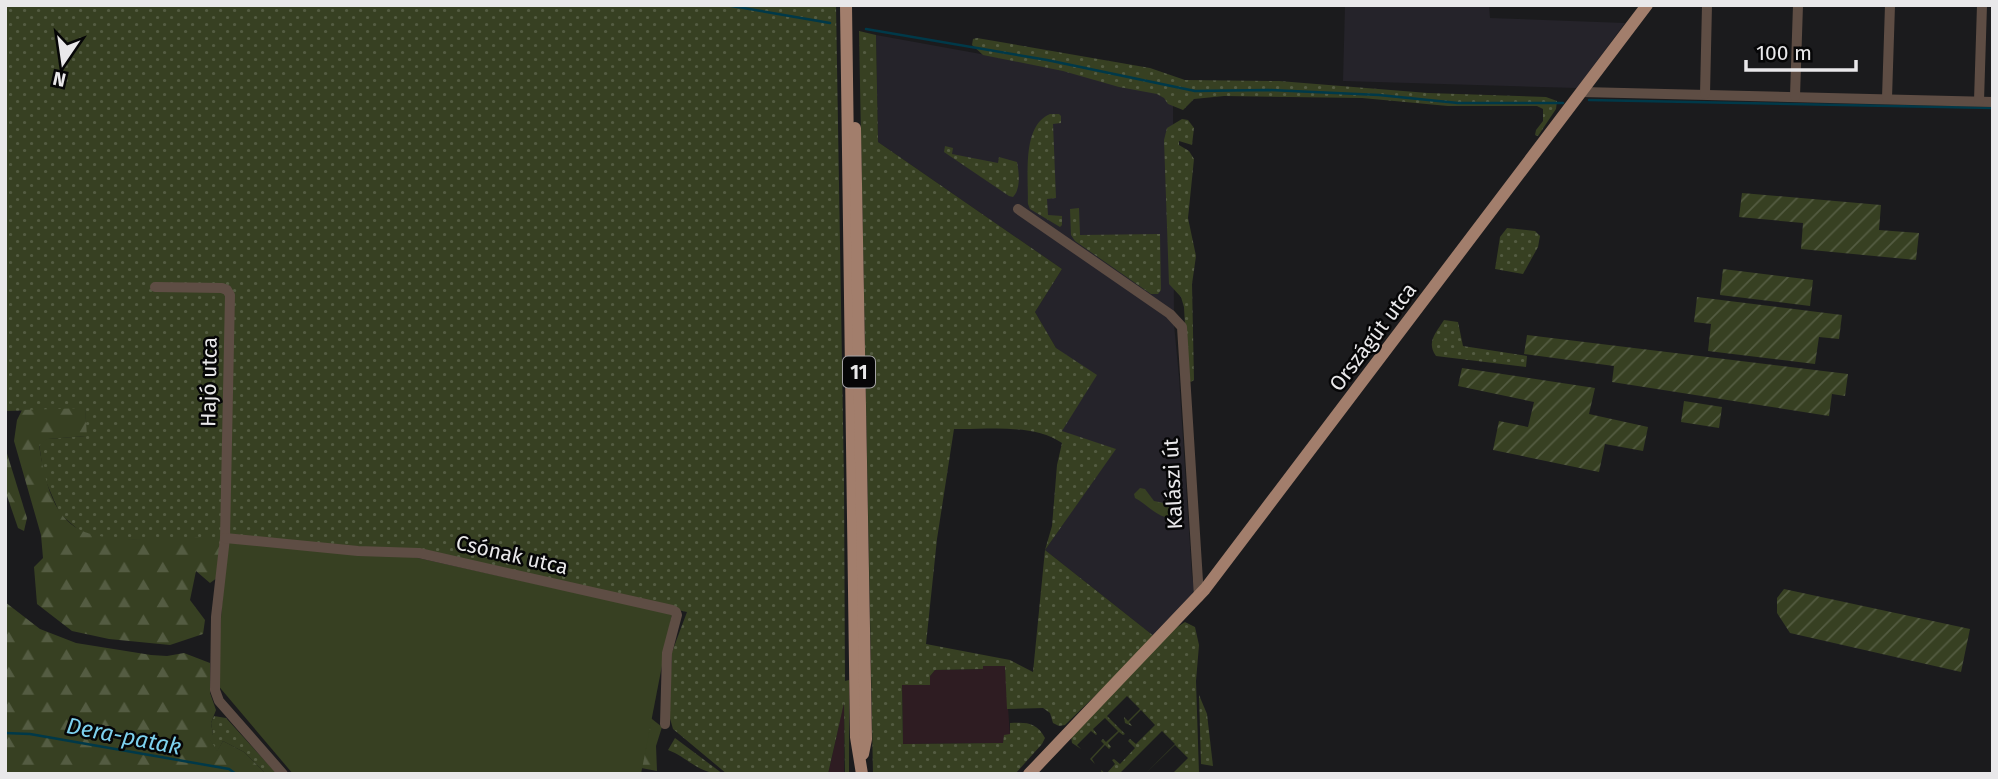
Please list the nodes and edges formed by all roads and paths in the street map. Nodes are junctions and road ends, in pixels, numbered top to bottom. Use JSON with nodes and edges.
{"nodes":[{"id":1,"x":846,"y":5,"type":"edge"},
{"id":2,"x":854,"y":5,"type":"edge"},
{"id":3,"x":1647,"y":5,"type":"edge"},
{"id":4,"x":1707,"y":5,"type":"edge"},
{"id":5,"x":1798,"y":5,"type":"edge"},
{"id":6,"x":1890,"y":5,"type":"edge"},
{"id":7,"x":1982,"y":5,"type":"edge"},
{"id":8,"x":1705,"y":94,"type":"junction"},
{"id":9,"x":1579,"y":96,"type":"junction"},
{"id":10,"x":1795,"y":96,"type":"junction"},
{"id":11,"x":1887,"y":98,"type":"junction"},
{"id":12,"x":1979,"y":101,"type":"junction"},
{"id":13,"x":1993,"y":102,"type":"edge"},
{"id":14,"x":1018,"y":209,"type":"dead end"},
{"id":15,"x":155,"y":286,"type":"dead end"},
{"id":16,"x":224,"y":543,"type":"junction"},
{"id":17,"x":1199,"y":597,"type":"junction"},
{"id":18,"x":665,"y":724,"type":"dead end"},
{"id":19,"x":862,"y":767,"type":"edge"},
{"id":20,"x":283,"y":774,"type":"edge"},
{"id":21,"x":1029,"y":774,"type":"edge"}],
"edges":[{"from":1,"to":19,"type":"main road","number":"11"},
{"from":2,"to":19,"type":"main road","number":"11"},
{"from":3,"to":9,"type":"main road","name":"Országút utca"},
{"from":4,"to":8,"type":"street"},
{"from":5,"to":10,"type":"street"},
{"from":6,"to":11,"type":"street"},
{"from":7,"to":12,"type":"street"},
{"from":8,"to":9,"type":"street"},
{"from":8,"to":10,"type":"street"},
{"from":9,"to":17,"type":"main road","name":"Országút utca"},
{"from":10,"to":11,"type":"street"},
{"from":11,"to":12,"type":"street"},
{"from":12,"to":13,"type":"street"},
{"from":14,"to":17,"type":"street","name":"Kalászi út"},
{"from":15,"to":16,"type":"street","name":"Hajó utca"},
{"from":16,"to":18,"type":"street","name":"Csónak utca"},
{"from":16,"to":20,"type":"street","name":"Hajó utca"},
{"from":17,"to":21,"type":"main road"}]}
